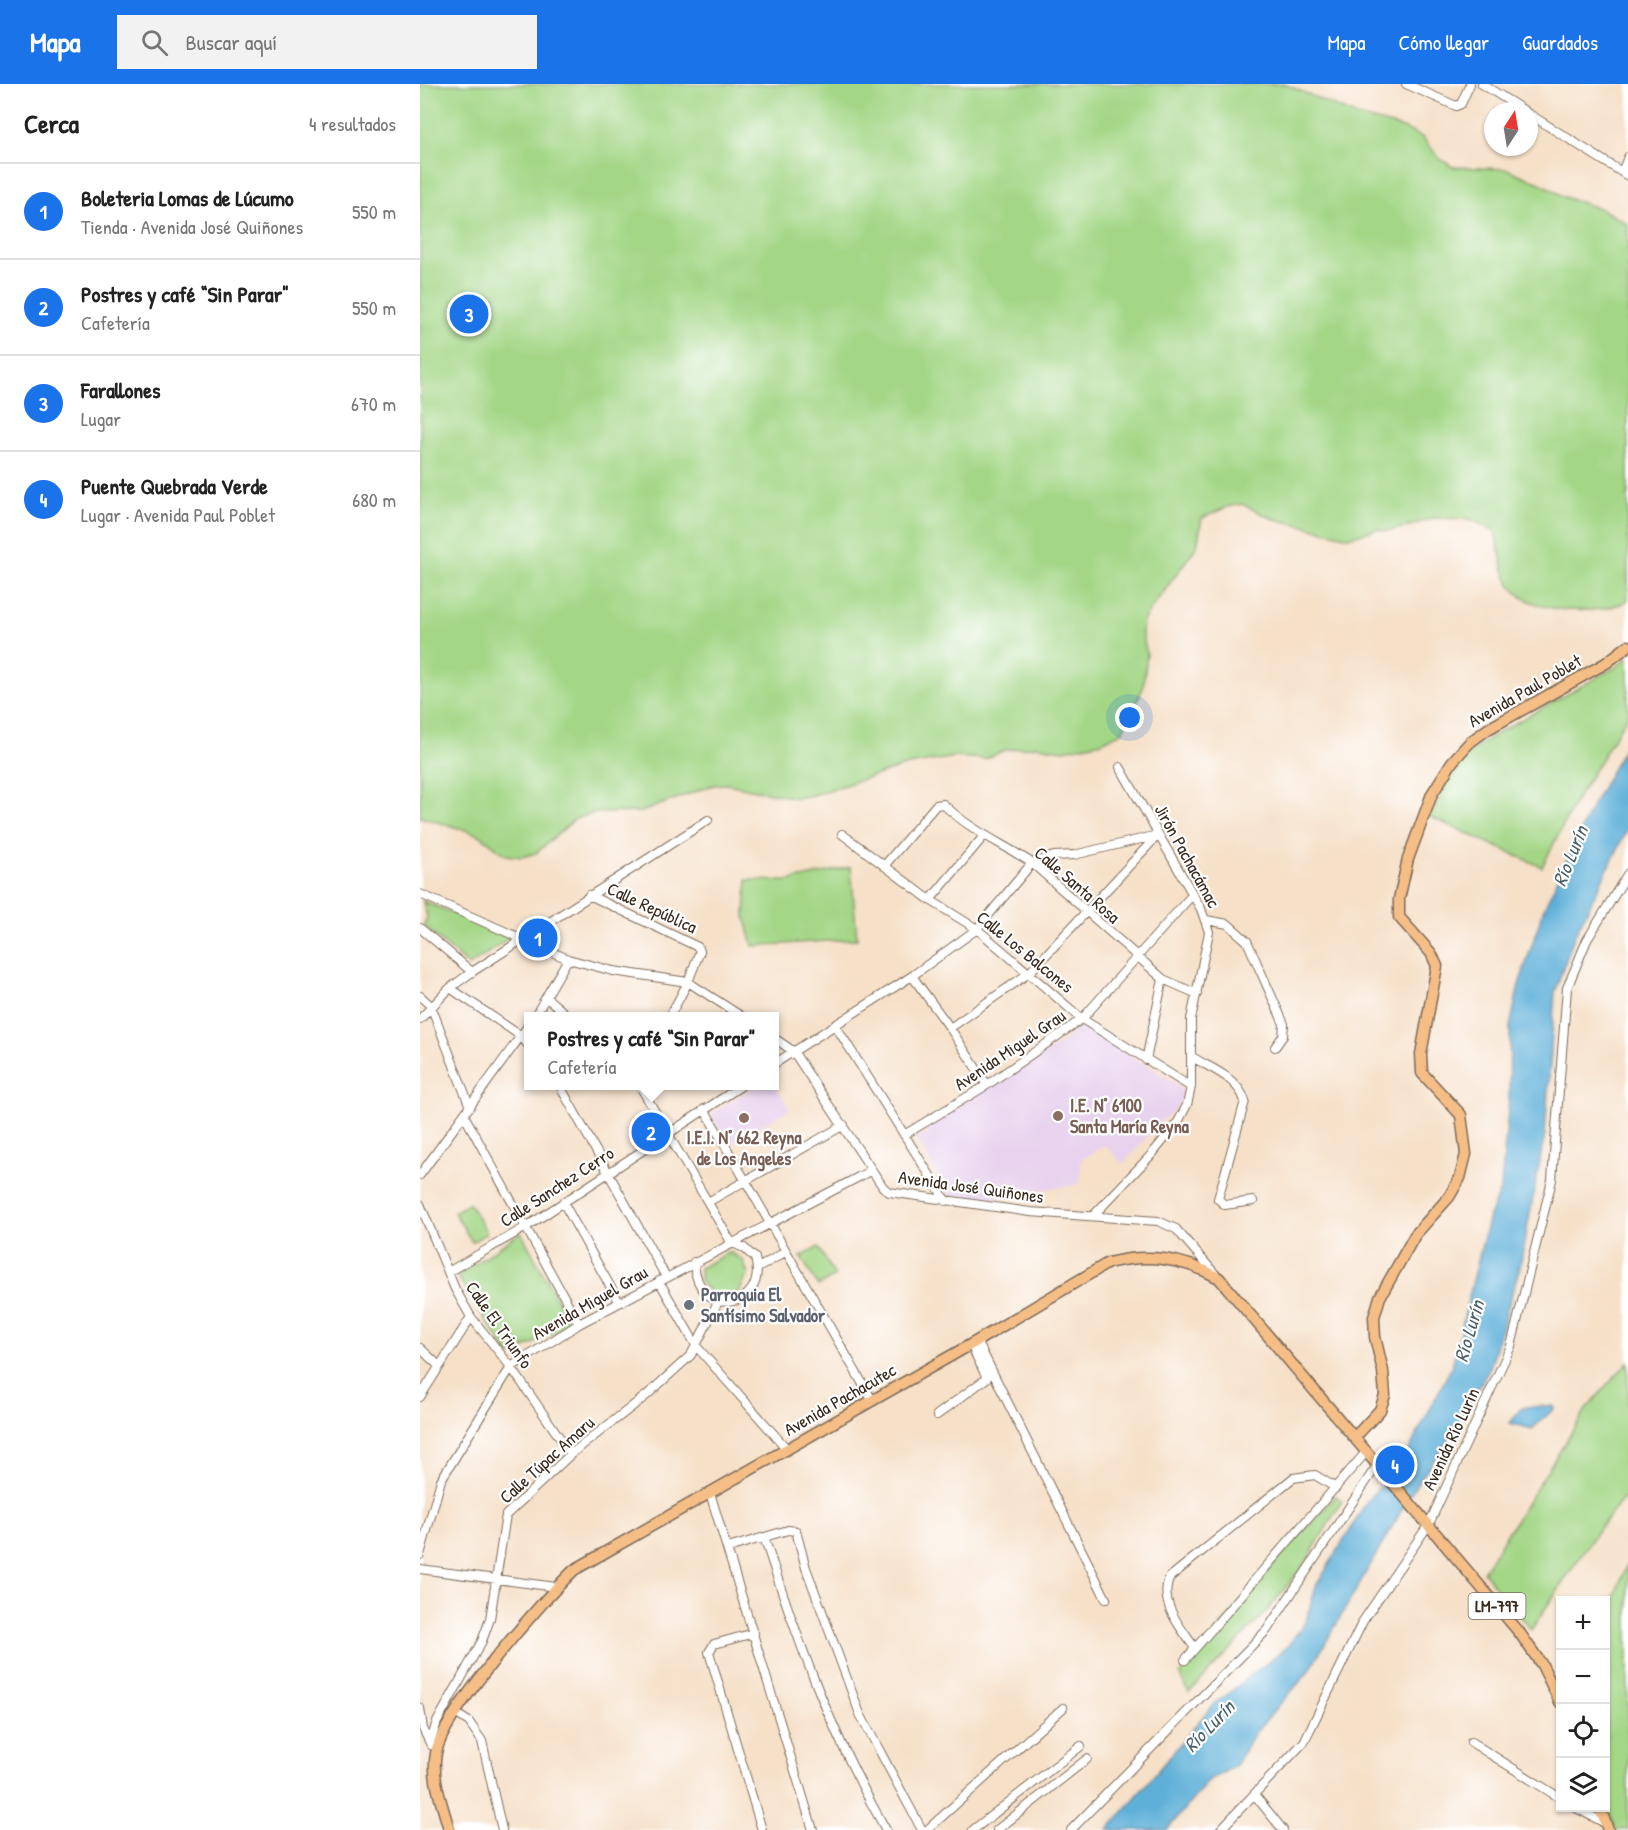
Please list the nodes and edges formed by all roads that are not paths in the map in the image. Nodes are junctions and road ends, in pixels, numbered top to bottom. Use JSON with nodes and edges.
{"nodes":[{"id":1,"x":1406,"y":84,"type":"edge"},
{"id":2,"x":1470,"y":84,"type":"edge"},
{"id":3,"x":1482,"y":84,"type":"edge"},
{"id":4,"x":1511,"y":102,"type":"edge"},
{"id":5,"x":1538,"y":120,"type":"edge"},
{"id":6,"x":1628,"y":157,"type":"edge"},
{"id":7,"x":1625,"y":174,"type":"edge"},
{"id":8,"x":1628,"y":646,"type":"edge"},
{"id":9,"x":1120,"y":766,"type":"dead end"},
{"id":10,"x":708,"y":820,"type":"dead end"},
{"id":11,"x":842,"y":834,"type":"dead end"},
{"id":12,"x":1158,"y":835,"type":"junction"},
{"id":13,"x":983,"y":837,"type":"junction"},
{"id":14,"x":1032,"y":863,"type":"junction"},
{"id":15,"x":884,"y":866,"type":"junction"},
{"id":16,"x":1628,"y":873,"type":"edge"},
{"id":17,"x":420,"y":894,"type":"edge"},
{"id":18,"x":589,"y":895,"type":"junction"},
{"id":19,"x":1192,"y":895,"type":"junction"},
{"id":20,"x":930,"y":900,"type":"junction"},
{"id":21,"x":1087,"y":912,"type":"junction"},
{"id":22,"x":1206,"y":920,"type":"junction"},
{"id":23,"x":420,"y":928,"type":"edge"},
{"id":24,"x":977,"y":929,"type":"junction"},
{"id":25,"x":521,"y":939,"type":"junction"},
{"id":26,"x":1137,"y":957,"type":"junction"},
{"id":27,"x":568,"y":959,"type":"junction"},
{"id":28,"x":472,"y":972,"type":"junction"},
{"id":29,"x":1029,"y":973,"type":"junction"},
{"id":30,"x":912,"y":976,"type":"junction"},
{"id":31,"x":1163,"y":979,"type":"junction"},
{"id":32,"x":688,"y":982,"type":"junction"},
{"id":33,"x":450,"y":988,"type":"junction"},
{"id":34,"x":1197,"y":994,"type":"junction"},
{"id":35,"x":420,"y":996,"type":"edge"},
{"id":36,"x":547,"y":998,"type":"junction"},
{"id":37,"x":431,"y":1006,"type":"junction"},
{"id":38,"x":538,"y":1012,"type":"edge"},
{"id":39,"x":562,"y":1012,"type":"edge"},
{"id":40,"x":673,"y":1012,"type":"edge"},
{"id":41,"x":733,"y":1012,"type":"edge"},
{"id":42,"x":420,"y":1019,"type":"edge"},
{"id":43,"x":1082,"y":1019,"type":"junction"},
{"id":44,"x":835,"y":1025,"type":"junction"},
{"id":45,"x":950,"y":1028,"type":"junction"},
{"id":46,"x":524,"y":1032,"type":"edge"},
{"id":47,"x":521,"y":1036,"type":"junction"},
{"id":48,"x":524,"y":1040,"type":"edge"},
{"id":49,"x":779,"y":1041,"type":"edge"},
{"id":50,"x":1275,"y":1047,"type":"dead end"},
{"id":51,"x":793,"y":1051,"type":"junction"},
{"id":52,"x":1192,"y":1057,"type":"junction"},
{"id":53,"x":1146,"y":1060,"type":"junction"},
{"id":54,"x":779,"y":1061,"type":"edge"},
{"id":55,"x":987,"y":1085,"type":"junction"},
{"id":56,"x":1191,"y":1087,"type":"junction"},
{"id":57,"x":562,"y":1090,"type":"edge"},
{"id":58,"x":643,"y":1090,"type":"edge"},
{"id":59,"x":735,"y":1090,"type":"edge"},
{"id":60,"x":470,"y":1107,"type":"junction"},
{"id":61,"x":704,"y":1109,"type":"junction"},
{"id":62,"x":464,"y":1115,"type":"junction"},
{"id":63,"x":844,"y":1125,"type":"junction"},
{"id":64,"x":669,"y":1132,"type":"junction"},
{"id":65,"x":904,"y":1135,"type":"junction"},
{"id":66,"x":872,"y":1170,"type":"junction"},
{"id":67,"x":608,"y":1172,"type":"junction"},
{"id":68,"x":420,"y":1175,"type":"edge"},
{"id":69,"x":745,"y":1180,"type":"junction"},
{"id":70,"x":946,"y":1201,"type":"junction"},
{"id":71,"x":1253,"y":1201,"type":"dead end"},
{"id":72,"x":563,"y":1202,"type":"junction"},
{"id":73,"x":708,"y":1202,"type":"junction"},
{"id":74,"x":420,"y":1204,"type":"edge"},
{"id":75,"x":1094,"y":1216,"type":"junction"},
{"id":76,"x":769,"y":1222,"type":"junction"},
{"id":77,"x":526,"y":1227,"type":"junction"},
{"id":78,"x":731,"y":1242,"type":"junction"},
{"id":79,"x":785,"y":1252,"type":"junction"},
{"id":80,"x":694,"y":1262,"type":"junction"},
{"id":81,"x":758,"y":1268,"type":"junction"},
{"id":82,"x":448,"y":1272,"type":"junction"},
{"id":83,"x":1219,"y":1278,"type":"junction"},
{"id":84,"x":662,"y":1279,"type":"junction"},
{"id":85,"x":619,"y":1302,"type":"junction"},
{"id":86,"x":718,"y":1302,"type":"junction"},
{"id":87,"x":471,"y":1317,"type":"junction"},
{"id":88,"x":579,"y":1324,"type":"junction"},
{"id":89,"x":974,"y":1343,"type":"junction"},
{"id":90,"x":697,"y":1347,"type":"junction"},
{"id":91,"x":420,"y":1348,"type":"edge"},
{"id":92,"x":438,"y":1365,"type":"junction"},
{"id":93,"x":511,"y":1367,"type":"junction"},
{"id":94,"x":420,"y":1397,"type":"edge"},
{"id":95,"x":872,"y":1400,"type":"junction"},
{"id":96,"x":937,"y":1414,"type":"dead end"},
{"id":97,"x":1355,"y":1437,"type":"junction"},
{"id":98,"x":787,"y":1449,"type":"junction"},
{"id":99,"x":1367,"y":1451,"type":"junction"},
{"id":100,"x":571,"y":1455,"type":"junction"},
{"id":101,"x":1381,"y":1467,"type":"junction"},
{"id":102,"x":1336,"y":1488,"type":"junction"},
{"id":103,"x":710,"y":1492,"type":"junction"},
{"id":104,"x":1426,"y":1521,"type":"junction"},
{"id":105,"x":764,"y":1537,"type":"junction"},
{"id":106,"x":728,"y":1548,"type":"junction"},
{"id":107,"x":420,"y":1556,"type":"edge"},
{"id":108,"x":420,"y":1569,"type":"edge"},
{"id":109,"x":495,"y":1578,"type":"junction"},
{"id":110,"x":556,"y":1587,"type":"junction"},
{"id":111,"x":1106,"y":1599,"type":"dead end"},
{"id":112,"x":754,"y":1633,"type":"junction"},
{"id":113,"x":1195,"y":1648,"type":"junction"},
{"id":114,"x":1185,"y":1660,"type":"dead end"},
{"id":115,"x":1556,"y":1695,"type":"edge"},
{"id":116,"x":420,"y":1708,"type":"edge"},
{"id":117,"x":1063,"y":1708,"type":"dead end"},
{"id":118,"x":455,"y":1713,"type":"junction"},
{"id":119,"x":1472,"y":1742,"type":"dead end"},
{"id":120,"x":430,"y":1743,"type":"junction"},
{"id":121,"x":1081,"y":1746,"type":"dead end"},
{"id":122,"x":436,"y":1755,"type":"junction"},
{"id":123,"x":1087,"y":1759,"type":"dead end"},
{"id":124,"x":1254,"y":1794,"type":"junction"},
{"id":125,"x":1556,"y":1795,"type":"edge"},
{"id":126,"x":1583,"y":1812,"type":"edge"},
{"id":127,"x":1602,"y":1812,"type":"edge"},
{"id":128,"x":1607,"y":1826,"type":"edge"},
{"id":129,"x":449,"y":1830,"type":"edge"},
{"id":130,"x":502,"y":1830,"type":"edge"},
{"id":131,"x":762,"y":1830,"type":"edge"},
{"id":132,"x":813,"y":1830,"type":"edge"},
{"id":133,"x":886,"y":1830,"type":"edge"},
{"id":134,"x":922,"y":1830,"type":"edge"},
{"id":135,"x":927,"y":1830,"type":"edge"},
{"id":136,"x":973,"y":1830,"type":"edge"},
{"id":137,"x":997,"y":1830,"type":"edge"},
{"id":138,"x":1071,"y":1830,"type":"edge"},
{"id":139,"x":1220,"y":1830,"type":"edge"},
{"id":140,"x":1283,"y":1830,"type":"edge"}],
"edges":[{"from":1,"to":2,"type":"street"},
{"from":3,"to":4,"type":"street"},
{"from":5,"to":7,"type":"street"},
{"from":6,"to":7,"type":"street"},
{"from":8,"to":97,"type":"main road","name":"Avenida Paul Poblet"},
{"from":9,"to":12,"type":"street","name":"Jirón Pachacámac"},
{"from":10,"to":18,"type":"street"},
{"from":11,"to":15,"type":"street","name":"Calle Los Balcones"},
{"from":12,"to":14,"type":"street"},
{"from":12,"to":19,"type":"street","name":"Jirón Pachacámac"},
{"from":12,"to":21,"type":"street"},
{"from":13,"to":14,"type":"street","name":"Calle Santa Rosa"},
{"from":13,"to":15,"type":"street","name":"Calle Santa Rosa"},
{"from":13,"to":20,"type":"street"},
{"from":14,"to":21,"type":"street","name":"Calle Santa Rosa"},
{"from":14,"to":24,"type":"street"},
{"from":15,"to":20,"type":"street","name":"Calle Los Balcones"},
{"from":16,"to":104,"type":"street","name":"Avenida Río Lurín"},
{"from":17,"to":25,"type":"street"},
{"from":18,"to":25,"type":"street"},
{"from":18,"to":32,"type":"street","name":"Calle República"},
{"from":19,"to":22,"type":"street","name":"Jirón Pachacámac"},
{"from":19,"to":26,"type":"street","name":"Avenida Miguel Grau"},
{"from":20,"to":24,"type":"street","name":"Calle Los Balcones"},
{"from":21,"to":26,"type":"street","name":"Calle Santa Rosa"},
{"from":21,"to":29,"type":"street"},
{"from":22,"to":34,"type":"street","name":"Jirón Pachacámac"},
{"from":22,"to":50,"type":"street"},
{"from":23,"to":28,"type":"street"},
{"from":24,"to":29,"type":"street","name":"Calle Los Balcones"},
{"from":24,"to":30,"type":"street"},
{"from":25,"to":27,"type":"street"},
{"from":25,"to":28,"type":"street"},
{"from":26,"to":31,"type":"street","name":"Calle Santa Rosa"},
{"from":26,"to":43,"type":"street","name":"Avenida Miguel Grau"},
{"from":27,"to":32,"type":"street"},
{"from":27,"to":36,"type":"street"},
{"from":28,"to":33,"type":"street"},
{"from":29,"to":43,"type":"street","name":"Calle Los Balcones"},
{"from":29,"to":45,"type":"street"},
{"from":30,"to":44,"type":"street"},
{"from":30,"to":45,"type":"street"},
{"from":31,"to":34,"type":"street","name":"Calle Santa Rosa"},
{"from":31,"to":53,"type":"street"},
{"from":32,"to":40,"type":"street"},
{"from":32,"to":41,"type":"street"},
{"from":33,"to":37,"type":"street"},
{"from":33,"to":47,"type":"street"},
{"from":34,"to":52,"type":"street","name":"Jirón Pachacámac"},
{"from":35,"to":37,"type":"street"},
{"from":36,"to":38,"type":"street"},
{"from":36,"to":39,"type":"street"},
{"from":37,"to":42,"type":"street"},
{"from":37,"to":60,"type":"street"},
{"from":43,"to":53,"type":"street","name":"Calle Los Balcones"},
{"from":43,"to":55,"type":"street","name":"Avenida Miguel Grau"},
{"from":44,"to":51,"type":"street"},
{"from":44,"to":65,"type":"street"},
{"from":45,"to":55,"type":"street"},
{"from":46,"to":47,"type":"street"},
{"from":47,"to":48,"type":"street"},
{"from":47,"to":60,"type":"street"},
{"from":49,"to":51,"type":"street","name":"Avenida José Quiñones"},
{"from":51,"to":54,"type":"street"},
{"from":51,"to":63,"type":"street","name":"Avenida José Quiñones"},
{"from":52,"to":56,"type":"street","name":"Jirón Pachacámac"},
{"from":52,"to":71,"type":"street"},
{"from":53,"to":56,"type":"street","name":"Calle Los Balcones"},
{"from":55,"to":65,"type":"street","name":"Avenida Miguel Grau"},
{"from":56,"to":75,"type":"street","name":"Jirón Pachacámac"},
{"from":57,"to":67,"type":"street"},
{"from":58,"to":64,"type":"street"},
{"from":59,"to":61,"type":"street","name":"Calle Sanchez Cerro"},
{"from":60,"to":62,"type":"street"},
{"from":61,"to":64,"type":"street","name":"Calle Sanchez Cerro"},
{"from":61,"to":69,"type":"street"},
{"from":62,"to":68,"type":"street"},
{"from":62,"to":77,"type":"street"},
{"from":63,"to":66,"type":"street","name":"Avenida José Quiñones"},
{"from":63,"to":69,"type":"street"},
{"from":64,"to":67,"type":"street","name":"Calle Sanchez Cerro"},
{"from":64,"to":73,"type":"street"},
{"from":65,"to":70,"type":"street"},
{"from":66,"to":70,"type":"street","name":"Avenida José Quiñones"},
{"from":66,"to":76,"type":"street","name":"Avenida Miguel Grau"},
{"from":67,"to":72,"type":"street","name":"Calle Sanchez Cerro"},
{"from":67,"to":84,"type":"street"},
{"from":69,"to":73,"type":"street"},
{"from":69,"to":76,"type":"street"},
{"from":70,"to":75,"type":"street","name":"Avenida José Quiñones"},
{"from":72,"to":77,"type":"street","name":"Calle Sanchez Cerro"},
{"from":72,"to":85,"type":"street"},
{"from":73,"to":78,"type":"street"},
{"from":74,"to":82,"type":"street","name":"Calle El Triunfo"},
{"from":75,"to":83,"type":"street","name":"Avenida José Quiñones"},
{"from":76,"to":78,"type":"street","name":"Avenida Miguel Grau"},
{"from":76,"to":79,"type":"street"},
{"from":77,"to":82,"type":"street","name":"Calle Sanchez Cerro"},
{"from":77,"to":88,"type":"street"},
{"from":78,"to":80,"type":"street","name":"Avenida Miguel Grau"},
{"from":78,"to":81,"type":"street"},
{"from":79,"to":81,"type":"street"},
{"from":79,"to":95,"type":"street"},
{"from":80,"to":84,"type":"street","name":"Avenida Miguel Grau"},
{"from":80,"to":86,"type":"street"},
{"from":81,"to":86,"type":"street"},
{"from":82,"to":87,"type":"street","name":"Calle El Triunfo"},
{"from":83,"to":89,"type":"main road","name":"Avenida Pachacutec","number":"LM-797"},
{"from":83,"to":97,"type":"main road","name":"Avenida Pachacutec","number":"LM-797"},
{"from":84,"to":85,"type":"street","name":"Avenida Miguel Grau"},
{"from":84,"to":90,"type":"street"},
{"from":85,"to":88,"type":"street","name":"Avenida Miguel Grau"},
{"from":86,"to":90,"type":"street","name":"Calle Túpac Amaru"},
{"from":87,"to":92,"type":"street"},
{"from":87,"to":93,"type":"street","name":"Calle El Triunfo"},
{"from":88,"to":93,"type":"street","name":"Avenida Miguel Grau"},
{"from":89,"to":95,"type":"main road","name":"Avenida Pachacutec","number":"LM-797"},
{"from":89,"to":96,"type":"street"},
{"from":89,"to":111,"type":"street"},
{"from":90,"to":98,"type":"street"},
{"from":90,"to":100,"type":"street","name":"Calle Túpac Amaru"},
{"from":91,"to":92,"type":"street"},
{"from":92,"to":94,"type":"street"},
{"from":93,"to":100,"type":"street","name":"Calle El Triunfo"},
{"from":93,"to":107,"type":"street","name":"Avenida Miguel Grau"},
{"from":95,"to":98,"type":"main road","name":"Avenida Pachacutec","number":"LM-797"},
{"from":97,"to":99,"type":"main road","number":"LM-797"},
{"from":98,"to":103,"type":"main road","name":"Avenida Pachacutec","number":"LM-797"},
{"from":99,"to":101,"type":"main road","number":"LM-797"},
{"from":99,"to":102,"type":"street"},
{"from":100,"to":109,"type":"street","name":"Calle Túpac Amaru"},
{"from":101,"to":104,"type":"main road","number":"LM-797"},
{"from":101,"to":138,"type":"street"},
{"from":102,"to":113,"type":"street"},
{"from":102,"to":113,"type":"street"},
{"from":103,"to":106,"type":"street"},
{"from":103,"to":110,"type":"main road","name":"Avenida Pachacutec","number":"LM-797"},
{"from":104,"to":115,"type":"main road","number":"LM-797"},
{"from":104,"to":124,"type":"street","name":"Avenida Río Lurín"},
{"from":105,"to":106,"type":"street"},
{"from":105,"to":133,"type":"street"},
{"from":105,"to":134,"type":"street"},
{"from":106,"to":112,"type":"street"},
{"from":108,"to":109,"type":"street"},
{"from":109,"to":110,"type":"street"},
{"from":109,"to":120,"type":"street","name":"Calle Túpac Amaru"},
{"from":110,"to":118,"type":"main road","name":"Avenida Pachacutec","number":"LM-797"},
{"from":112,"to":131,"type":"street"},
{"from":112,"to":132,"type":"street"},
{"from":113,"to":114,"type":"street"},
{"from":116,"to":120,"type":"street"},
{"from":117,"to":135,"type":"street"},
{"from":118,"to":122,"type":"main road","name":"Avenida Pachacutec","number":"LM-797"},
{"from":118,"to":130,"type":"street"},
{"from":119,"to":125,"type":"street"},
{"from":120,"to":122,"type":"street"},
{"from":121,"to":136,"type":"street"},
{"from":122,"to":129,"type":"main road","name":"Avenida Pachacutec","number":"LM-797"},
{"from":123,"to":137,"type":"street"},
{"from":124,"to":139,"type":"street","name":"Avenida Río Lurín"},
{"from":124,"to":140,"type":"street"},
{"from":126,"to":128,"type":"street"},
{"from":127,"to":128,"type":"main road"}]}
